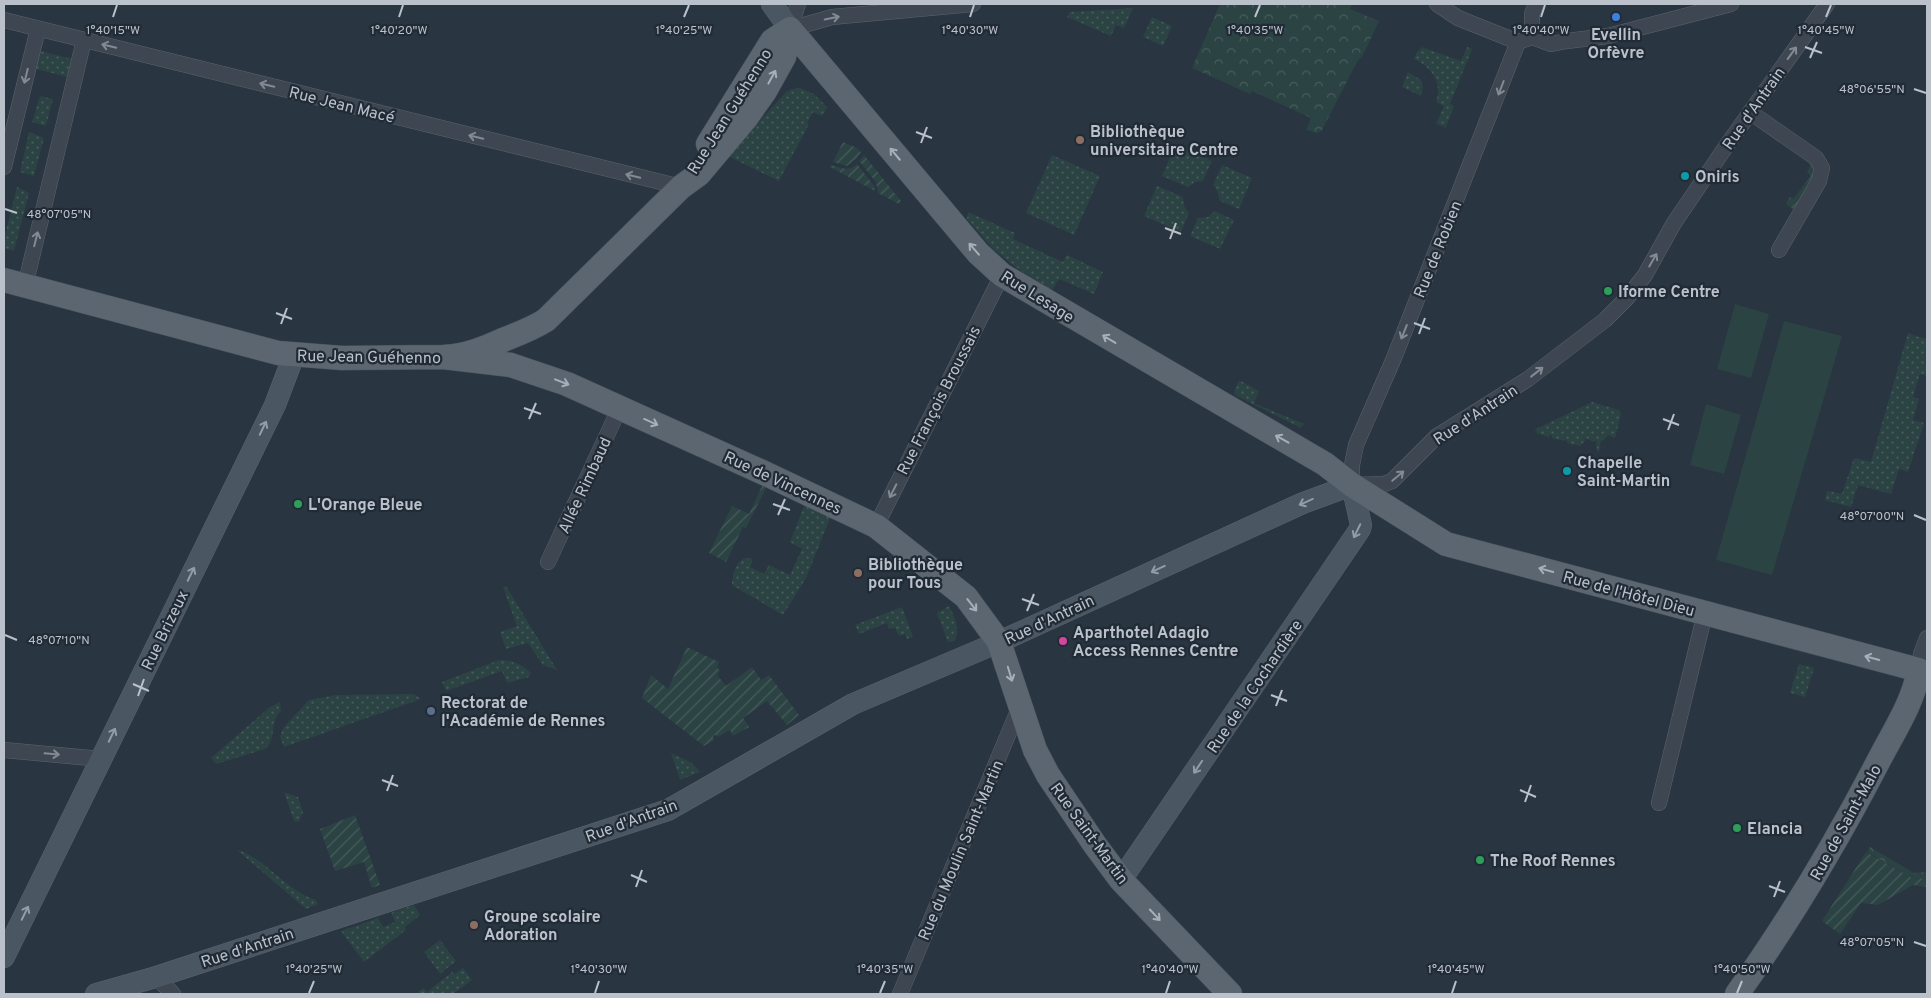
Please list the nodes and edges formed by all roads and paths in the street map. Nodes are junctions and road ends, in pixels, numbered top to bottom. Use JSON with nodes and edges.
{"nodes":[{"id":1,"x":772,"y":4,"type":"edge"},
{"id":2,"x":798,"y":4,"type":"edge"},
{"id":3,"x":973,"y":4,"type":"edge"},
{"id":4,"x":1437,"y":4,"type":"edge"},
{"id":5,"x":1731,"y":4,"type":"edge"},
{"id":6,"x":1827,"y":4,"type":"edge"},
{"id":7,"x":1534,"y":9,"type":"edge"},
{"id":8,"x":4,"y":20,"type":"edge"},
{"id":9,"x":38,"y":28,"type":"junction"},
{"id":10,"x":790,"y":29,"type":"junction"},
{"id":11,"x":84,"y":40,"type":"junction"},
{"id":12,"x":1525,"y":40,"type":"junction"},
{"id":13,"x":1750,"y":112,"type":"junction"},
{"id":14,"x":4,"y":167,"type":"edge"},
{"id":15,"x":681,"y":187,"type":"junction"},
{"id":16,"x":1779,"y":250,"type":"dead end"},
{"id":17,"x":1002,"y":275,"type":"junction"},
{"id":18,"x":14,"y":283,"type":"edge"},
{"id":19,"x":528,"y":330,"type":"junction"},
{"id":20,"x":294,"y":355,"type":"junction"},
{"id":21,"x":443,"y":357,"type":"junction"},
{"id":22,"x":533,"y":371,"type":"junction"},
{"id":23,"x":620,"y":407,"type":"junction"},
{"id":24,"x":1352,"y":485,"type":"junction"},
{"id":25,"x":876,"y":526,"type":"junction"},
{"id":26,"x":548,"y":562,"type":"dead end"},
{"id":27,"x":1705,"y":613,"type":"junction"},
{"id":28,"x":1927,"y":638,"type":"edge"},
{"id":29,"x":1000,"y":642,"type":"junction"},
{"id":30,"x":1923,"y":672,"type":"edge"},
{"id":31,"x":1020,"y":706,"type":"junction"},
{"id":32,"x":4,"y":750,"type":"edge"},
{"id":33,"x":101,"y":759,"type":"junction"},
{"id":34,"x":1659,"y":803,"type":"dead end"},
{"id":35,"x":1121,"y":880,"type":"junction"},
{"id":36,"x":4,"y":956,"type":"edge"},
{"id":37,"x":156,"y":977,"type":"junction"},
{"id":38,"x":96,"y":994,"type":"edge"},
{"id":39,"x":173,"y":994,"type":"edge"},
{"id":40,"x":900,"y":994,"type":"edge"},
{"id":41,"x":1230,"y":994,"type":"edge"},
{"id":42,"x":1737,"y":994,"type":"edge"}],
"edges":[{"from":1,"to":10,"type":"main road"},
{"from":2,"to":10,"type":"street"},
{"from":10,"to":3,"type":"street","one_way":true},
{"from":4,"to":12,"type":"street"},
{"from":5,"to":12,"type":"street"},
{"from":13,"to":6,"type":"street","name":"Rue d'Antrain","one_way":true},
{"from":7,"to":12,"type":"street"},
{"from":8,"to":9,"type":"street","name":"Rue Jean Macé"},
{"from":9,"to":11,"type":"street","name":"Rue Jean Macé"},
{"from":9,"to":14,"type":"street","one_way":true},
{"from":10,"to":15,"type":"main road","name":"Rue Jean Guéhenno"},
{"from":17,"to":10,"type":"main road","name":"Rue Lesage","one_way":true},
{"from":15,"to":11,"type":"street","name":"Rue Jean Macé","one_way":true},
{"from":18,"to":11,"type":"street","one_way":true},
{"from":12,"to":24,"type":"street","name":"Rue de Robien","one_way":true},
{"from":13,"to":16,"type":"street"},
{"from":24,"to":13,"type":"street","name":"Rue d'Antrain","one_way":true},
{"from":15,"to":19,"type":"main road","name":"Rue Jean Guéhenno"},
{"from":24,"to":17,"type":"main road","name":"Rue Lesage","one_way":true},
{"from":17,"to":25,"type":"street","name":"Rue François Broussais","one_way":true},
{"from":18,"to":20,"type":"main road","name":"Rue Jean Guéhenno"},
{"from":19,"to":21,"type":"main road","name":"Rue Jean Guéhenno"},
{"from":19,"to":22,"type":"main road"},
{"from":20,"to":21,"type":"main road","name":"Rue Jean Guéhenno"},
{"from":33,"to":20,"type":"main road","name":"Rue Brizeux","one_way":true},
{"from":21,"to":22,"type":"main road","name":"Rue de Vincennes"},
{"from":22,"to":23,"type":"main road","name":"Rue de Vincennes","one_way":true},
{"from":23,"to":25,"type":"main road","name":"Rue de Vincennes","one_way":true},
{"from":23,"to":26,"type":"street","name":"Allée Rimbaud"},
{"from":27,"to":24,"type":"main road","name":"Rue de l'Hôtel Dieu","one_way":true},
{"from":24,"to":29,"type":"main road","name":"Rue d'Antrain","one_way":true},
{"from":24,"to":35,"type":"main road","name":"Rue de la Cochardière","one_way":true},
{"from":25,"to":29,"type":"main road","name":"Rue de Vincennes","one_way":true},
{"from":30,"to":27,"type":"main road","name":"Rue de l'Hôtel Dieu","one_way":true},
{"from":27,"to":34,"type":"street"},
{"from":28,"to":30,"type":"street","name":"Rue de Saint-Malo"},
{"from":29,"to":31,"type":"main road","name":"Rue Saint-Martin","one_way":true},
{"from":29,"to":37,"type":"main road","name":"Rue d'Antrain"},
{"from":30,"to":42,"type":"main road","name":"Rue de Saint-Malo"},
{"from":31,"to":35,"type":"main road","name":"Rue Saint-Martin"},
{"from":31,"to":40,"type":"street","name":"Rue du Moulin Saint-Martin"},
{"from":32,"to":33,"type":"street","one_way":true},
{"from":36,"to":33,"type":"main road","name":"Rue Brizeux","one_way":true},
{"from":35,"to":41,"type":"main road","name":"Rue Saint-Martin","one_way":true},
{"from":37,"to":38,"type":"main road","name":"Rue d'Antrain"},
{"from":37,"to":39,"type":"street"}]}
